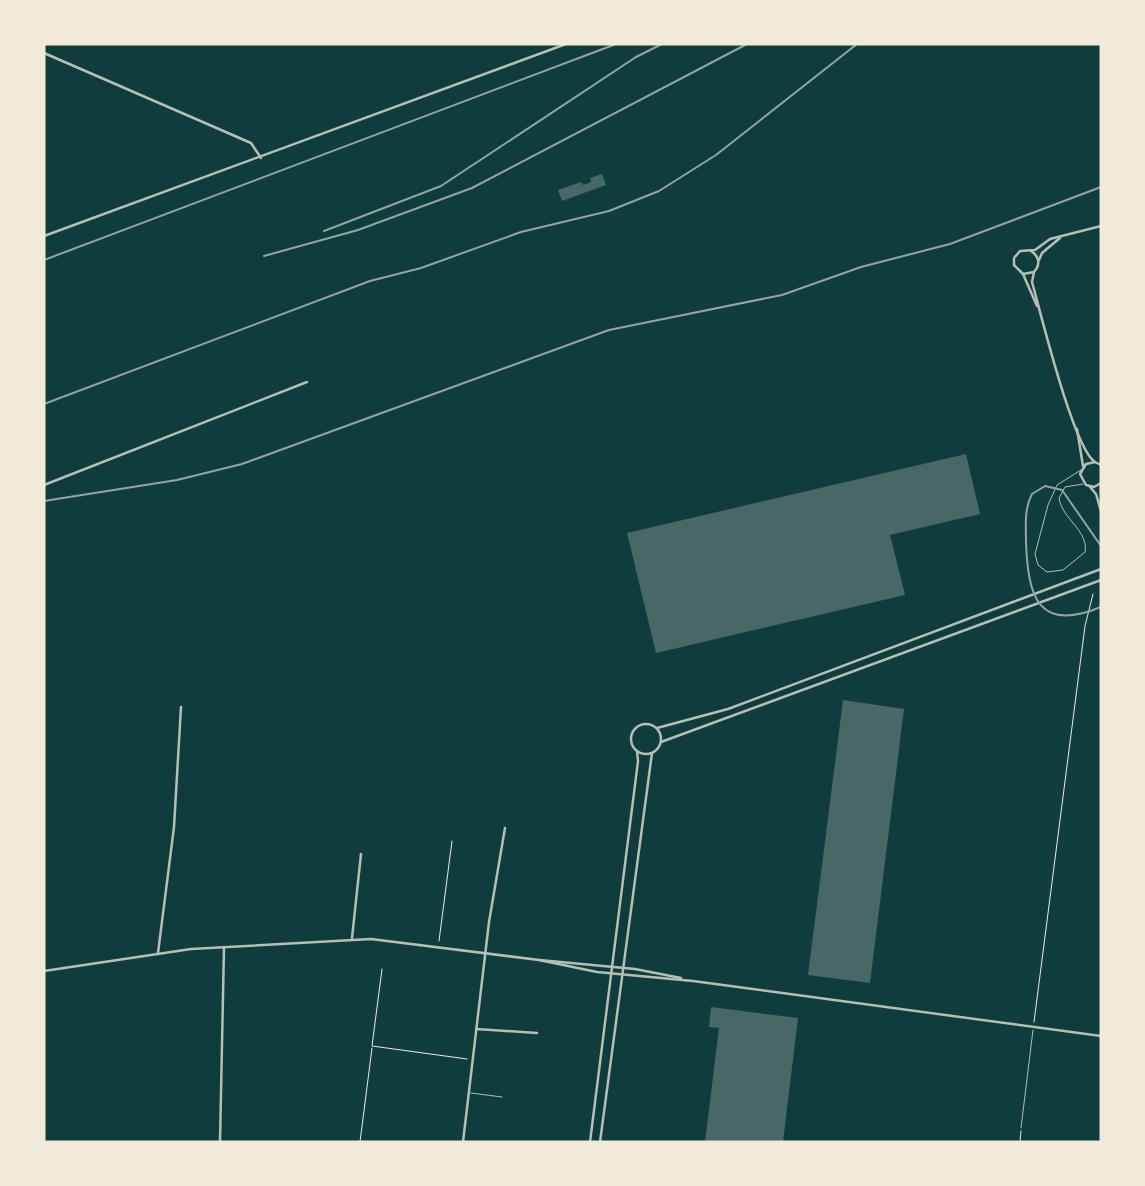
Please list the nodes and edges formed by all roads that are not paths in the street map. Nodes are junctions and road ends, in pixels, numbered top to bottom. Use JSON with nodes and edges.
{"nodes":[{"id":1,"x":566,"y":44,"type":"edge"},
{"id":2,"x":44,"y":54,"type":"edge"},
{"id":3,"x":261,"y":158,"type":"junction"},
{"id":4,"x":1101,"y":226,"type":"edge"},
{"id":5,"x":44,"y":236,"type":"edge"},
{"id":6,"x":1063,"y":236,"type":"junction"},
{"id":7,"x":1031,"y":251,"type":"junction"},
{"id":8,"x":1039,"y":260,"type":"junction"},
{"id":9,"x":1034,"y":272,"type":"junction"},
{"id":10,"x":1023,"y":274,"type":"junction"},
{"id":11,"x":1040,"y":314,"type":"junction"},
{"id":12,"x":307,"y":382,"type":"dead end"},
{"id":13,"x":1076,"y":426,"type":"junction"},
{"id":14,"x":1095,"y":462,"type":"junction"},
{"id":15,"x":1101,"y":465,"type":"edge"},
{"id":16,"x":1082,"y":468,"type":"junction"},
{"id":17,"x":44,"y":485,"type":"edge"},
{"id":18,"x":1101,"y":485,"type":"edge"},
{"id":19,"x":1088,"y":486,"type":"junction"},
{"id":20,"x":1101,"y":492,"type":"edge"},
{"id":21,"x":1101,"y":511,"type":"edge"},
{"id":22,"x":1101,"y":569,"type":"edge"},
{"id":23,"x":1101,"y":580,"type":"edge"},
{"id":24,"x":181,"y":707,"type":"dead end"},
{"id":25,"x":657,"y":728,"type":"junction"},
{"id":26,"x":661,"y":742,"type":"junction"},
{"id":27,"x":637,"y":751,"type":"junction"},
{"id":28,"x":652,"y":753,"type":"junction"},
{"id":29,"x":505,"y":828,"type":"dead end"},
{"id":30,"x":361,"y":854,"type":"dead end"},
{"id":31,"x":352,"y":938,"type":"junction"},
{"id":32,"x":224,"y":947,"type":"junction"},
{"id":33,"x":158,"y":953,"type":"junction"},
{"id":34,"x":485,"y":953,"type":"junction"},
{"id":35,"x":539,"y":960,"type":"junction"},
{"id":36,"x":612,"y":966,"type":"junction"},
{"id":37,"x":622,"y":968,"type":"junction"},
{"id":38,"x":44,"y":971,"type":"edge"},
{"id":39,"x":611,"y":974,"type":"junction"},
{"id":40,"x":621,"y":975,"type":"junction"},
{"id":41,"x":683,"y":979,"type":"junction"},
{"id":42,"x":1033,"y":1027,"type":"junction"},
{"id":43,"x":476,"y":1029,"type":"junction"},
{"id":44,"x":537,"y":1033,"type":"dead end"},
{"id":45,"x":1101,"y":1037,"type":"edge"},
{"id":46,"x":469,"y":1092,"type":"junction"},
{"id":47,"x":502,"y":1097,"type":"dead end"},
{"id":48,"x":1021,"y":1128,"type":"road end"},
{"id":49,"x":220,"y":1142,"type":"edge"},
{"id":50,"x":463,"y":1142,"type":"edge"},
{"id":51,"x":590,"y":1142,"type":"edge"},
{"id":52,"x":600,"y":1142,"type":"edge"}],
"edges":[{"from":1,"to":3,"type":"street"},
{"from":2,"to":3,"type":"street"},
{"from":3,"to":5,"type":"street"},
{"from":4,"to":6,"type":"street"},
{"from":6,"to":7,"type":"street"},
{"from":6,"to":8,"type":"street"},
{"from":7,"to":8,"type":"street"},
{"from":7,"to":10,"type":"street"},
{"from":8,"to":9,"type":"street"},
{"from":9,"to":10,"type":"street"},
{"from":9,"to":11,"type":"street"},
{"from":10,"to":11,"type":"street"},
{"from":11,"to":13,"type":"street"},
{"from":12,"to":17,"type":"street"},
{"from":13,"to":14,"type":"street"},
{"from":13,"to":16,"type":"street"},
{"from":14,"to":15,"type":"street"},
{"from":14,"to":16,"type":"street"},
{"from":16,"to":19,"type":"street"},
{"from":16,"to":19,"type":"lane"},
{"from":18,"to":19,"type":"street"},
{"from":18,"to":20,"type":"street"},
{"from":19,"to":21,"type":"street"},
{"from":22,"to":25,"type":"street"},
{"from":23,"to":26,"type":"street"},
{"from":24,"to":33,"type":"street"},
{"from":25,"to":26,"type":"street"},
{"from":25,"to":27,"type":"street"},
{"from":26,"to":28,"type":"street"},
{"from":27,"to":28,"type":"street"},
{"from":27,"to":36,"type":"street"},
{"from":28,"to":37,"type":"street"},
{"from":29,"to":34,"type":"street"},
{"from":30,"to":31,"type":"street"},
{"from":31,"to":32,"type":"street"},
{"from":31,"to":34,"type":"street"},
{"from":32,"to":33,"type":"street"},
{"from":32,"to":49,"type":"street"},
{"from":33,"to":38,"type":"street"},
{"from":34,"to":35,"type":"street"},
{"from":34,"to":43,"type":"street"},
{"from":35,"to":36,"type":"street"},
{"from":35,"to":39,"type":"street"},
{"from":36,"to":37,"type":"street"},
{"from":36,"to":39,"type":"street"},
{"from":37,"to":40,"type":"street"},
{"from":37,"to":41,"type":"street"},
{"from":39,"to":40,"type":"street"},
{"from":39,"to":51,"type":"street"},
{"from":40,"to":41,"type":"street"},
{"from":40,"to":52,"type":"street"},
{"from":41,"to":42,"type":"street"},
{"from":42,"to":45,"type":"street"},
{"from":42,"to":48,"type":"lane"},
{"from":43,"to":44,"type":"street"},
{"from":43,"to":46,"type":"street"},
{"from":46,"to":47,"type":"lane"},
{"from":46,"to":50,"type":"street"}]}
